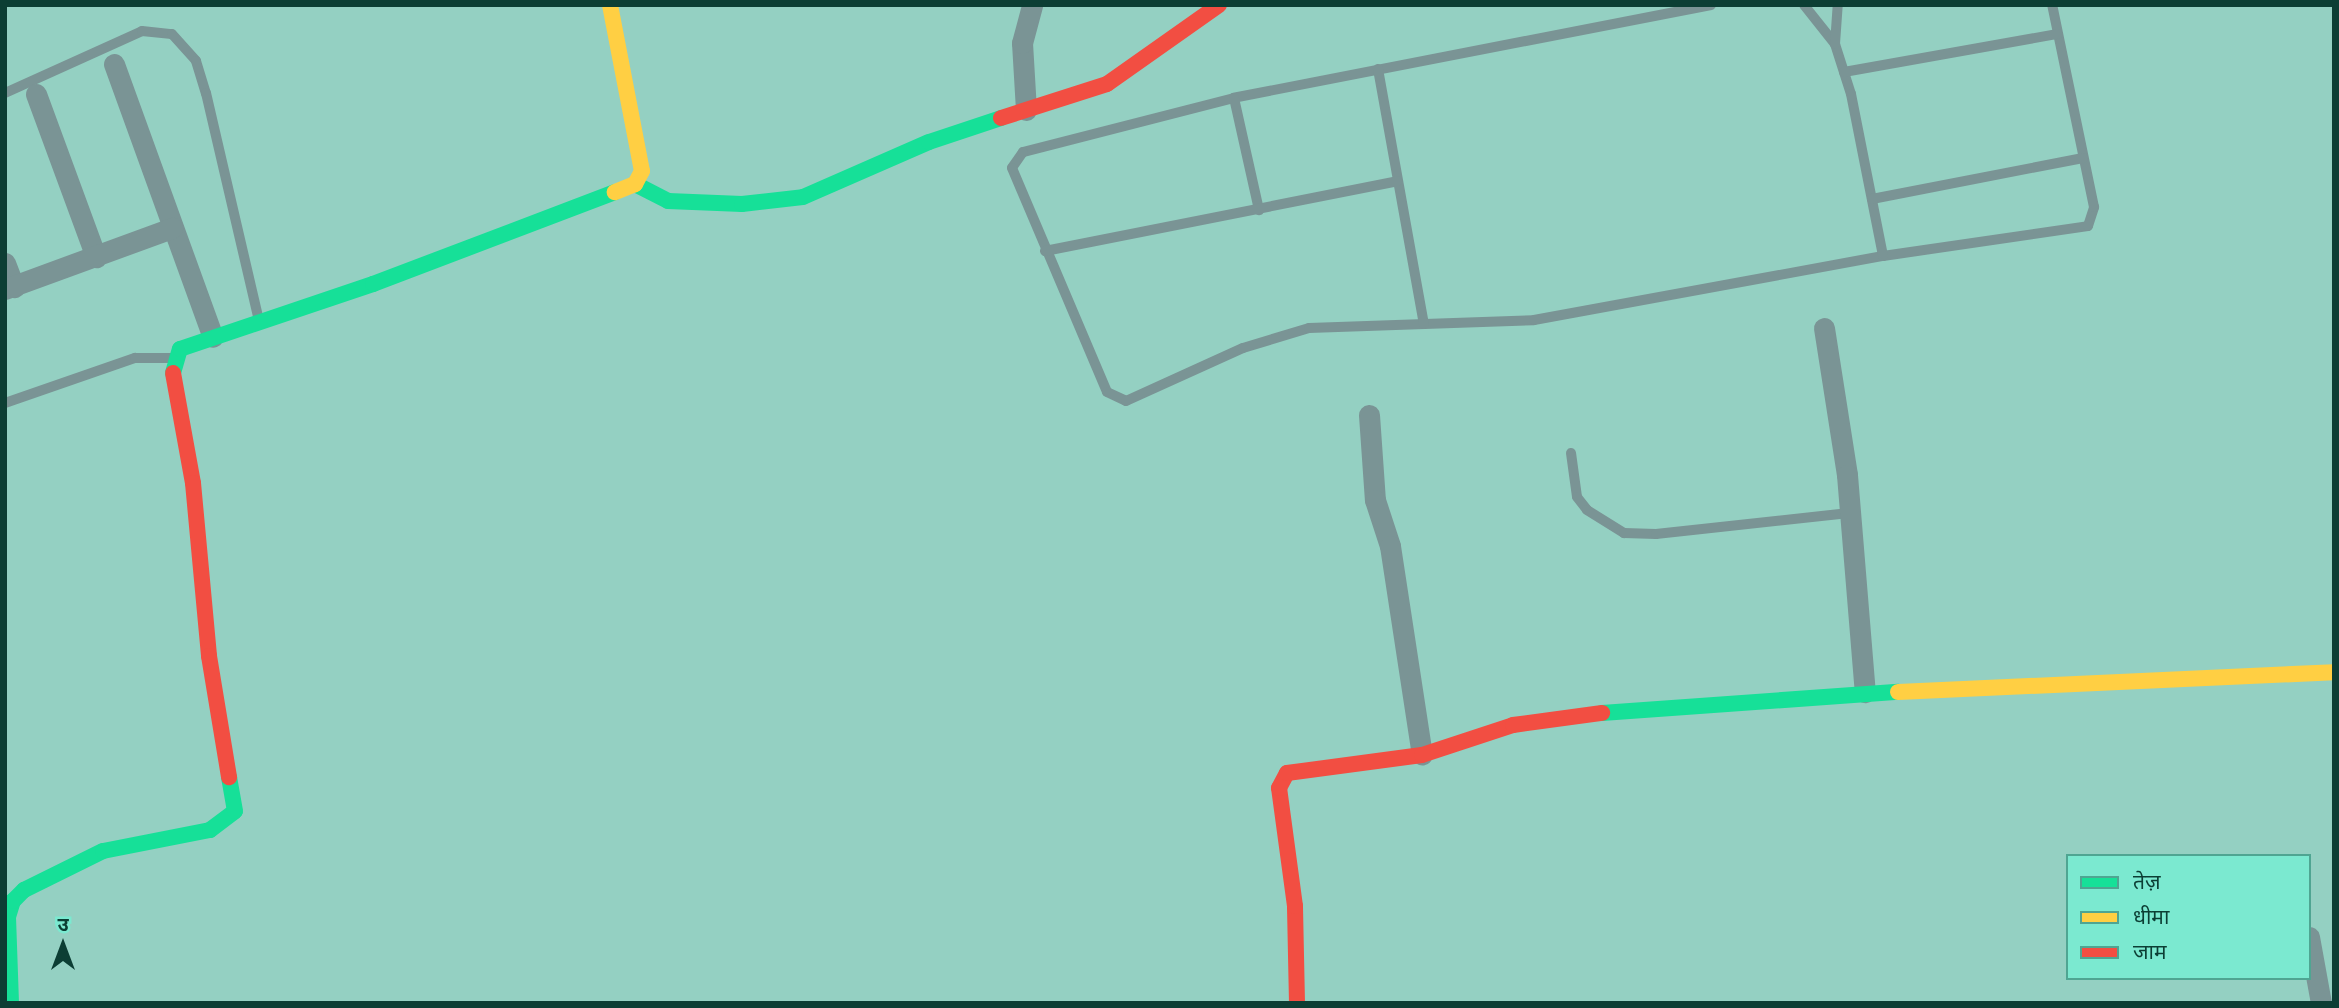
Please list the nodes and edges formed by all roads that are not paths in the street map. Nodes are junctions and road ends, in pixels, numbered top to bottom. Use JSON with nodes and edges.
{"nodes":[{"id":1,"x":610,"y":5,"type":"edge"},
{"id":2,"x":1032,"y":5,"type":"edge"},
{"id":3,"x":1219,"y":5,"type":"edge"},
{"id":4,"x":1711,"y":5,"type":"edge"},
{"id":5,"x":1804,"y":5,"type":"edge"},
{"id":6,"x":1838,"y":5,"type":"edge"},
{"id":7,"x":2052,"y":5,"type":"edge"},
{"id":8,"x":2058,"y":34,"type":"junction"},
{"id":9,"x":1835,"y":44,"type":"junction"},
{"id":10,"x":114,"y":64,"type":"dead end"},
{"id":11,"x":1378,"y":69,"type":"junction"},
{"id":12,"x":1844,"y":72,"type":"junction"},
{"id":13,"x":5,"y":93,"type":"edge"},
{"id":14,"x":36,"y":94,"type":"dead end"},
{"id":15,"x":1234,"y":98,"type":"junction"},
{"id":16,"x":1026,"y":110,"type":"junction"},
{"id":17,"x":2084,"y":158,"type":"junction"},
{"id":18,"x":1397,"y":181,"type":"junction"},
{"id":19,"x":635,"y":184,"type":"junction"},
{"id":20,"x":1872,"y":199,"type":"junction"},
{"id":21,"x":1259,"y":210,"type":"junction"},
{"id":22,"x":172,"y":228,"type":"junction"},
{"id":23,"x":1045,"y":251,"type":"junction"},
{"id":24,"x":1883,"y":256,"type":"junction"},
{"id":25,"x":96,"y":257,"type":"junction"},
{"id":26,"x":5,"y":263,"type":"edge"},
{"id":27,"x":10,"y":288,"type":"edge"},
{"id":28,"x":259,"y":323,"type":"junction"},
{"id":29,"x":1424,"y":324,"type":"junction"},
{"id":30,"x":1824,"y":328,"type":"dead end"},
{"id":31,"x":213,"y":337,"type":"junction"},
{"id":32,"x":174,"y":358,"type":"junction"},
{"id":33,"x":5,"y":403,"type":"edge"},
{"id":34,"x":1369,"y":415,"type":"dead end"},
{"id":35,"x":1571,"y":453,"type":"dead end"},
{"id":36,"x":1849,"y":513,"type":"junction"},
{"id":37,"x":2334,"y":672,"type":"edge"},
{"id":38,"x":1865,"y":692,"type":"junction"},
{"id":39,"x":1422,"y":755,"type":"junction"},
{"id":40,"x":2311,"y":948,"type":"edge"},
{"id":41,"x":11,"y":1003,"type":"edge"},
{"id":42,"x":1297,"y":1003,"type":"edge"},
{"id":43,"x":2321,"y":1003,"type":"edge"}],
"edges":[{"from":1,"to":19,"type":"street"},
{"from":2,"to":16,"type":"street"},
{"from":3,"to":16,"type":"street"},
{"from":4,"to":11,"type":"lane"},
{"from":5,"to":9,"type":"lane"},
{"from":6,"to":9,"type":"lane"},
{"from":7,"to":8,"type":"lane"},
{"from":8,"to":12,"type":"lane"},
{"from":8,"to":17,"type":"lane"},
{"from":9,"to":12,"type":"lane"},
{"from":10,"to":22,"type":"street"},
{"from":11,"to":15,"type":"lane"},
{"from":11,"to":18,"type":"lane"},
{"from":12,"to":20,"type":"lane"},
{"from":13,"to":28,"type":"lane"},
{"from":14,"to":25,"type":"street"},
{"from":15,"to":21,"type":"lane"},
{"from":15,"to":23,"type":"lane"},
{"from":16,"to":19,"type":"street"},
{"from":17,"to":20,"type":"lane"},
{"from":17,"to":24,"type":"lane"},
{"from":18,"to":21,"type":"lane"},
{"from":18,"to":29,"type":"lane"},
{"from":19,"to":28,"type":"street"},
{"from":20,"to":24,"type":"lane"},
{"from":21,"to":23,"type":"lane"},
{"from":22,"to":25,"type":"street"},
{"from":22,"to":31,"type":"street"},
{"from":23,"to":29,"type":"lane"},
{"from":24,"to":29,"type":"lane"},
{"from":25,"to":27,"type":"street"},
{"from":26,"to":27,"type":"street"},
{"from":28,"to":31,"type":"street"},
{"from":30,"to":36,"type":"street"},
{"from":31,"to":32,"type":"street"},
{"from":32,"to":33,"type":"lane"},
{"from":32,"to":41,"type":"street"},
{"from":34,"to":39,"type":"street"},
{"from":35,"to":36,"type":"lane"},
{"from":36,"to":38,"type":"street"},
{"from":37,"to":38,"type":"street"},
{"from":38,"to":39,"type":"street"},
{"from":39,"to":42,"type":"street"},
{"from":40,"to":43,"type":"street"}]}
